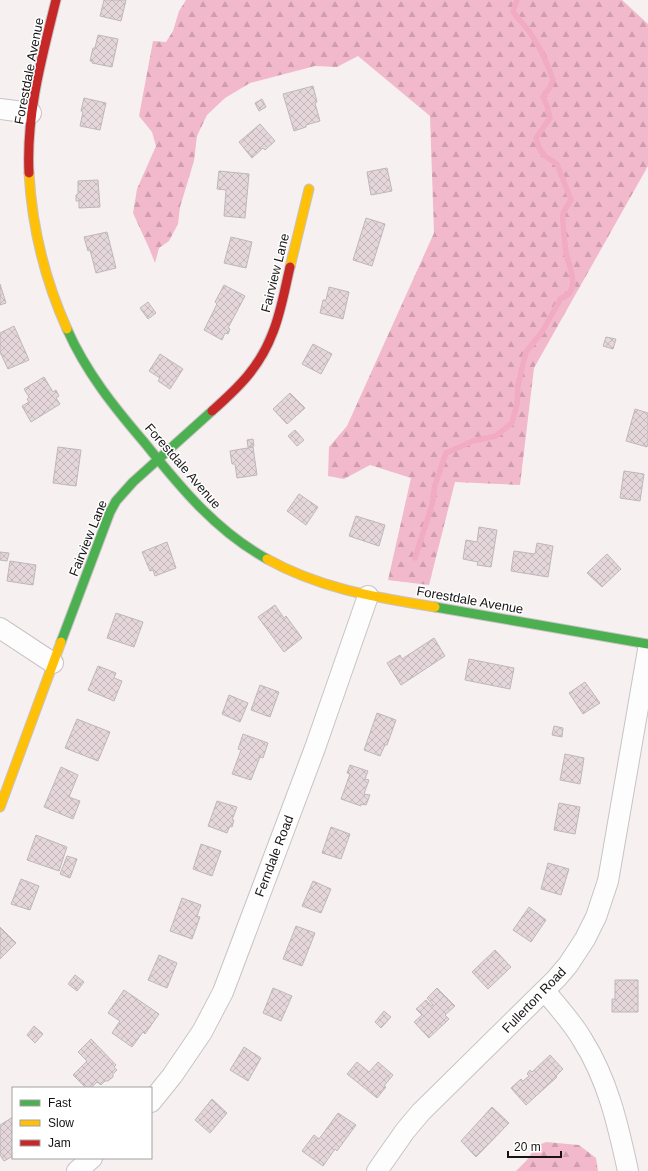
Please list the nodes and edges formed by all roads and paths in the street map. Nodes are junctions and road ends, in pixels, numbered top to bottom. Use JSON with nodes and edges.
{"nodes":[{"id":1,"x":56,"y":0,"type":"edge"},
{"id":2,"x":0,"y":109,"type":"edge"},
{"id":3,"x":31,"y":113,"type":"junction"},
{"id":4,"x":309,"y":188,"type":"dead end"},
{"id":5,"x":158,"y":460,"type":"junction"},
{"id":6,"x":368,"y":596,"type":"junction"},
{"id":7,"x":0,"y":628,"type":"edge"},
{"id":8,"x":648,"y":644,"type":"edge"},
{"id":9,"x":648,"y":650,"type":"edge"},
{"id":10,"x":53,"y":663,"type":"junction"},
{"id":11,"x":0,"y":807,"type":"edge"},
{"id":12,"x":545,"y":991,"type":"junction"},
{"id":13,"x":152,"y":1101,"type":"edge"},
{"id":14,"x":91,"y":1159,"type":"edge"},
{"id":15,"x":77,"y":1171,"type":"edge"},
{"id":16,"x":377,"y":1171,"type":"edge"},
{"id":17,"x":628,"y":1171,"type":"edge"}],
"edges":[{"from":1,"to":3,"type":"street","name":"Forestdale Avenue"},
{"from":2,"to":3,"type":"street"},
{"from":3,"to":5,"type":"street","name":"Forestdale Avenue"},
{"from":4,"to":5,"type":"street","name":"Fairview Lane"},
{"from":5,"to":6,"type":"street","name":"Forestdale Avenue"},
{"from":5,"to":10,"type":"street","name":"Fairview Lane"},
{"from":6,"to":8,"type":"street","name":"Forestdale Avenue"},
{"from":6,"to":13,"type":"street","name":"Ferndale Road"},
{"from":7,"to":10,"type":"street"},
{"from":9,"to":12,"type":"street","name":"Fullerton Road"},
{"from":10,"to":11,"type":"street","name":"Fairview Lane"},
{"from":12,"to":16,"type":"street","name":"Fullerton Road"},
{"from":12,"to":17,"type":"street"},
{"from":14,"to":15,"type":"street"}]}
